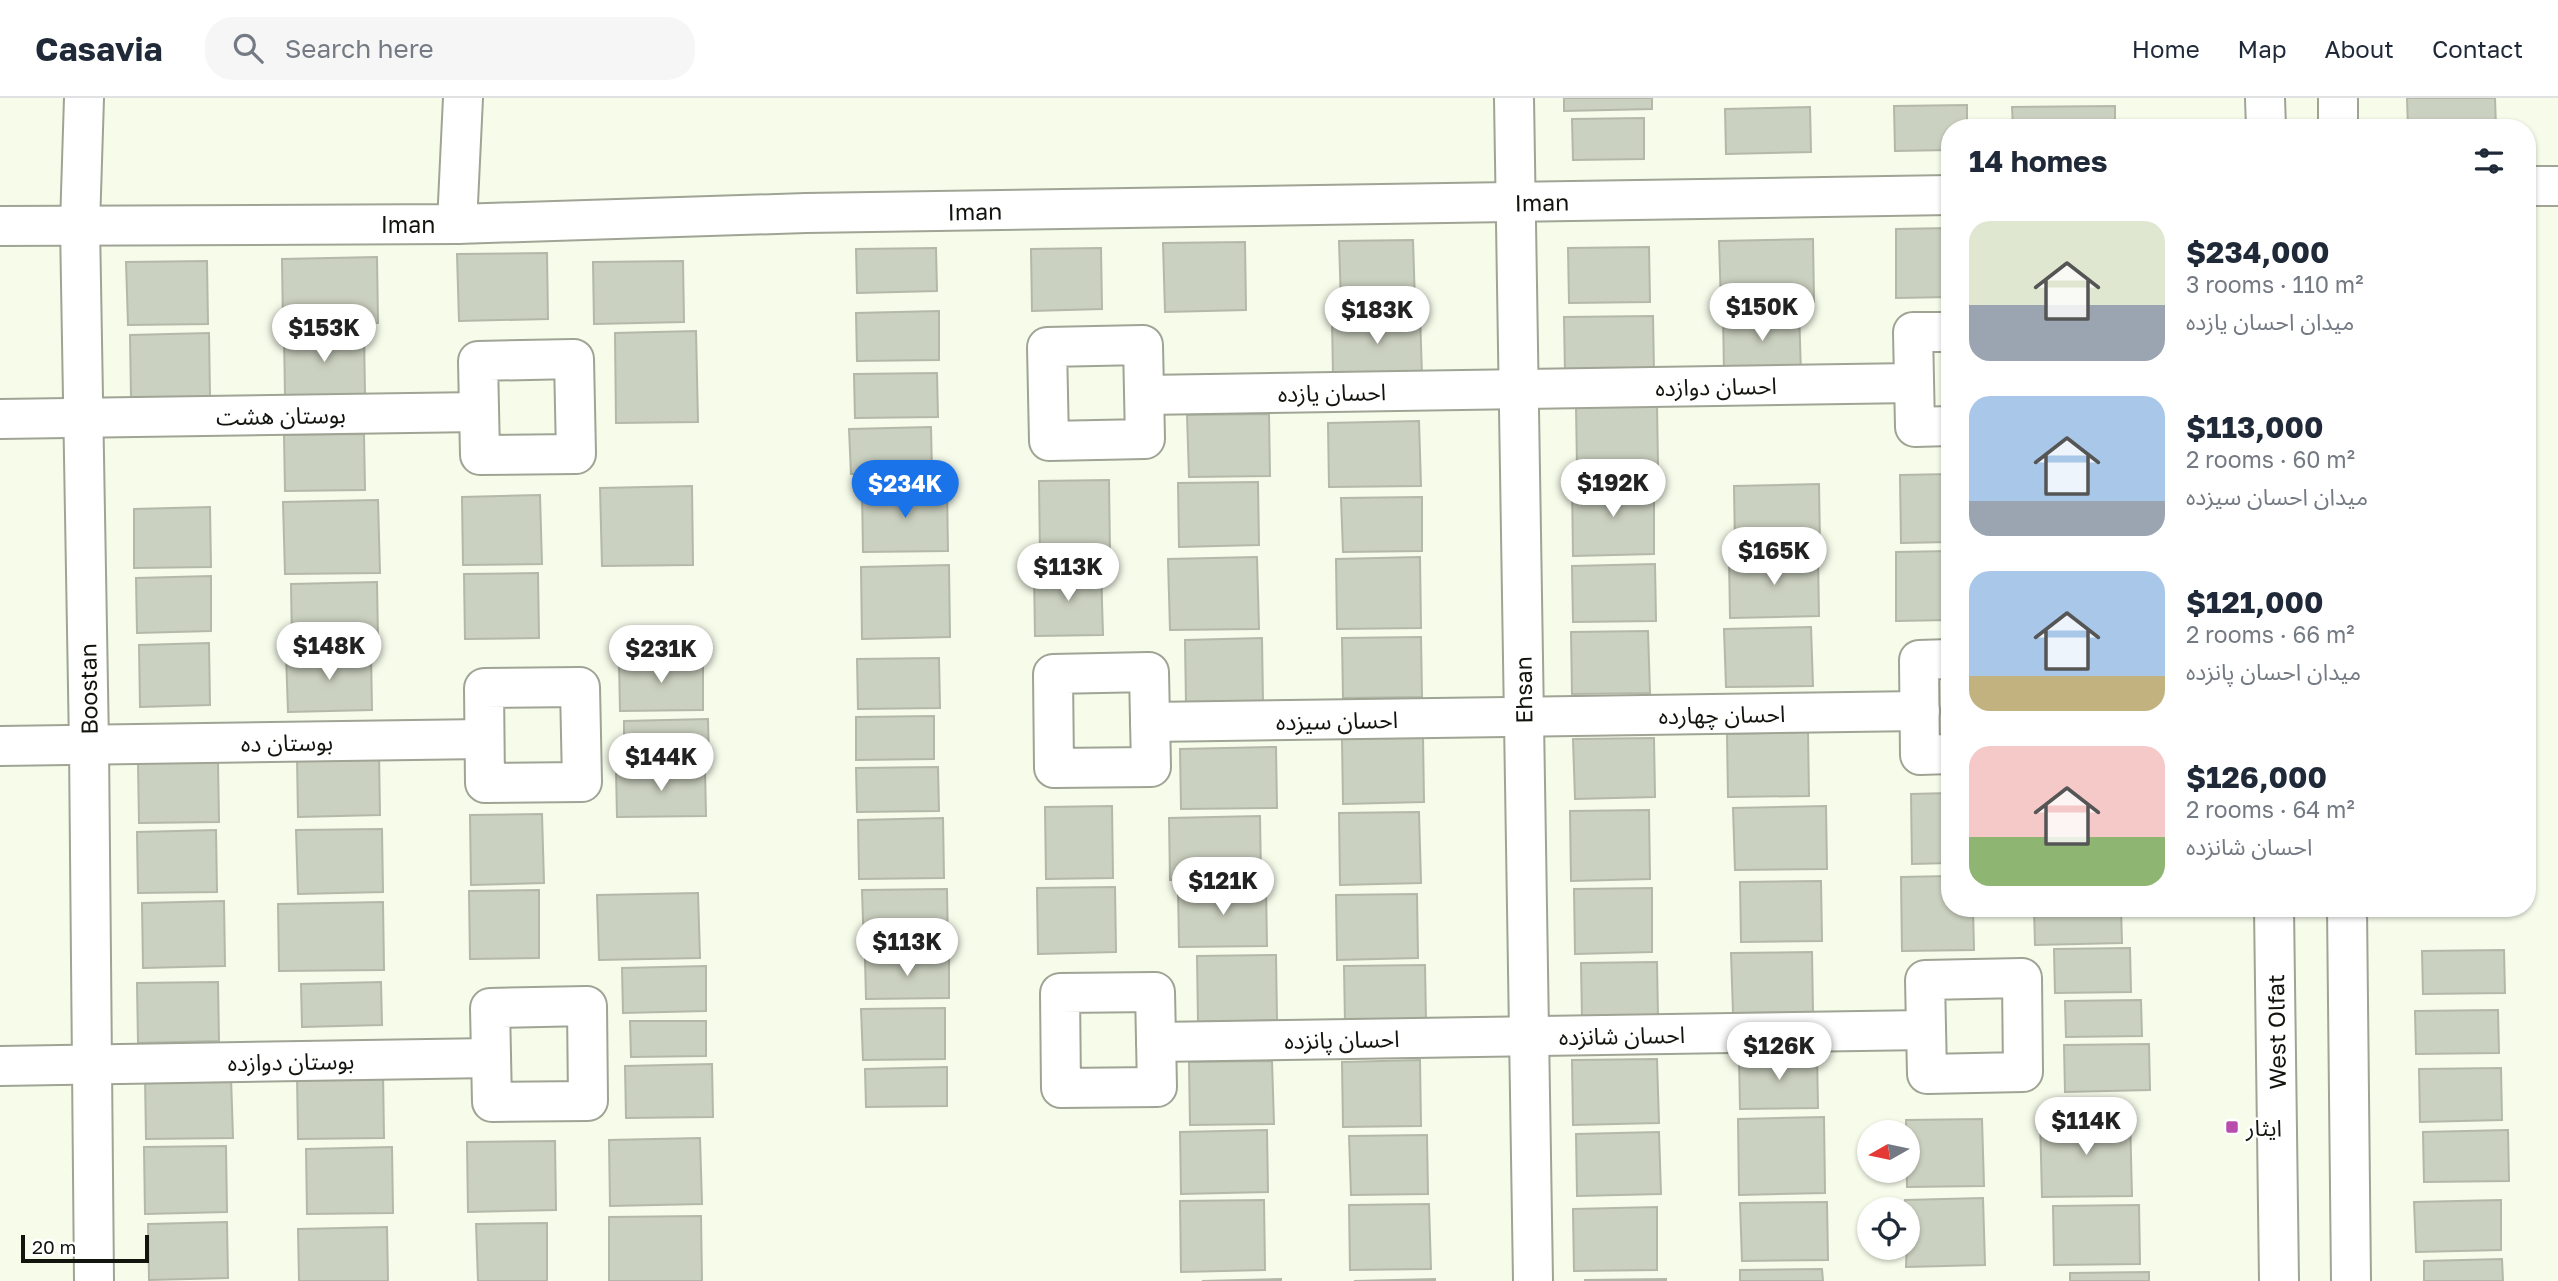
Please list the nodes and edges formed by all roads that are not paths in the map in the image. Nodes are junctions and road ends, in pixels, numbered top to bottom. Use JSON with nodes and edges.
{"nodes":[{"id":1,"x":84,"y":98,"type":"edge"},
{"id":2,"x":463,"y":98,"type":"edge"},
{"id":3,"x":1514,"y":98,"type":"edge"},
{"id":4,"x":2265,"y":98,"type":"edge"},
{"id":5,"x":2338,"y":98,"type":"edge"},
{"id":6,"x":2266,"y":119,"type":"edge"},
{"id":7,"x":2338,"y":119,"type":"edge"},
{"id":8,"x":2536,"y":186,"type":"edge"},
{"id":9,"x":2558,"y":186,"type":"edge"},
{"id":10,"x":1941,"y":195,"type":"edge"},
{"id":11,"x":1516,"y":202,"type":"junction"},
{"id":12,"x":457,"y":224,"type":"junction"},
{"id":13,"x":80,"y":225,"type":"junction"},
{"id":14,"x":0,"y":226,"type":"edge"},
{"id":15,"x":1941,"y":332,"type":"edge"},
{"id":16,"x":1914,"y":383,"type":"junction"},
{"id":17,"x":1519,"y":389,"type":"junction"},
{"id":18,"x":1144,"y":395,"type":"dead end"},
{"id":19,"x":479,"y":412,"type":"dead end"},
{"id":20,"x":82,"y":418,"type":"junction"},
{"id":21,"x":0,"y":419,"type":"edge"},
{"id":22,"x":1941,"y":426,"type":"edge"},
{"id":23,"x":1941,"y":659,"type":"edge"},
{"id":24,"x":1920,"y":711,"type":"junction"},
{"id":25,"x":1524,"y":717,"type":"junction"},
{"id":26,"x":1150,"y":722,"type":"dead end"},
{"id":27,"x":484,"y":739,"type":"dead end"},
{"id":28,"x":89,"y":745,"type":"junction"},
{"id":29,"x":0,"y":746,"type":"edge"},
{"id":30,"x":1941,"y":754,"type":"edge"},
{"id":31,"x":2274,"y":917,"type":"edge"},
{"id":32,"x":2347,"y":917,"type":"edge"},
{"id":33,"x":1926,"y":1030,"type":"dead end"},
{"id":34,"x":1529,"y":1036,"type":"junction"},
{"id":35,"x":1156,"y":1042,"type":"dead end"},
{"id":36,"x":491,"y":1058,"type":"dead end"},
{"id":37,"x":91,"y":1065,"type":"junction"},
{"id":38,"x":0,"y":1066,"type":"edge"},
{"id":39,"x":94,"y":1281,"type":"edge"},
{"id":40,"x":1532,"y":1281,"type":"edge"},
{"id":41,"x":2279,"y":1281,"type":"edge"},
{"id":42,"x":2351,"y":1281,"type":"edge"}],
"edges":[{"from":1,"to":13,"type":"street","name":"Boostan"},
{"from":2,"to":12,"type":"street"},
{"from":3,"to":11,"type":"street","name":"Ehsan"},
{"from":4,"to":6,"type":"street"},
{"from":5,"to":7,"type":"street"},
{"from":8,"to":9,"type":"street"},
{"from":10,"to":11,"type":"street","name":"Iman"},
{"from":11,"to":12,"type":"street","name":"Iman"},
{"from":11,"to":17,"type":"street","name":"Ehsan"},
{"from":12,"to":13,"type":"street","name":"Iman"},
{"from":13,"to":14,"type":"street","name":"Iman"},
{"from":13,"to":20,"type":"street","name":"Boostan"},
{"from":15,"to":16,"type":"street"},
{"from":16,"to":17,"type":"street","name":"احسان دوازده"},
{"from":16,"to":22,"type":"street"},
{"from":17,"to":18,"type":"street","name":"احسان یازده"},
{"from":17,"to":25,"type":"street","name":"Ehsan"},
{"from":19,"to":20,"type":"street","name":"بوستان هشت"},
{"from":20,"to":21,"type":"street","name":"بوستان هشت"},
{"from":20,"to":28,"type":"street","name":"Boostan"},
{"from":23,"to":24,"type":"street"},
{"from":24,"to":25,"type":"street","name":"احسان چهارده"},
{"from":24,"to":30,"type":"street"},
{"from":25,"to":26,"type":"street","name":"احسان سیزده"},
{"from":25,"to":34,"type":"street","name":"Ehsan"},
{"from":27,"to":28,"type":"street","name":"بوستان ده"},
{"from":28,"to":29,"type":"street","name":"بوستان ده"},
{"from":28,"to":37,"type":"street","name":"Boostan"},
{"from":31,"to":41,"type":"street","name":"West Olfat"},
{"from":32,"to":42,"type":"street"},
{"from":33,"to":34,"type":"street","name":"احسان شانزده"},
{"from":34,"to":35,"type":"street","name":"احسان پانزده"},
{"from":34,"to":40,"type":"street","name":"Ehsan"},
{"from":36,"to":37,"type":"street","name":"بوستان دوازده"},
{"from":37,"to":38,"type":"street","name":"بوستان دوازده"},
{"from":37,"to":39,"type":"street","name":"Boostan"}]}
